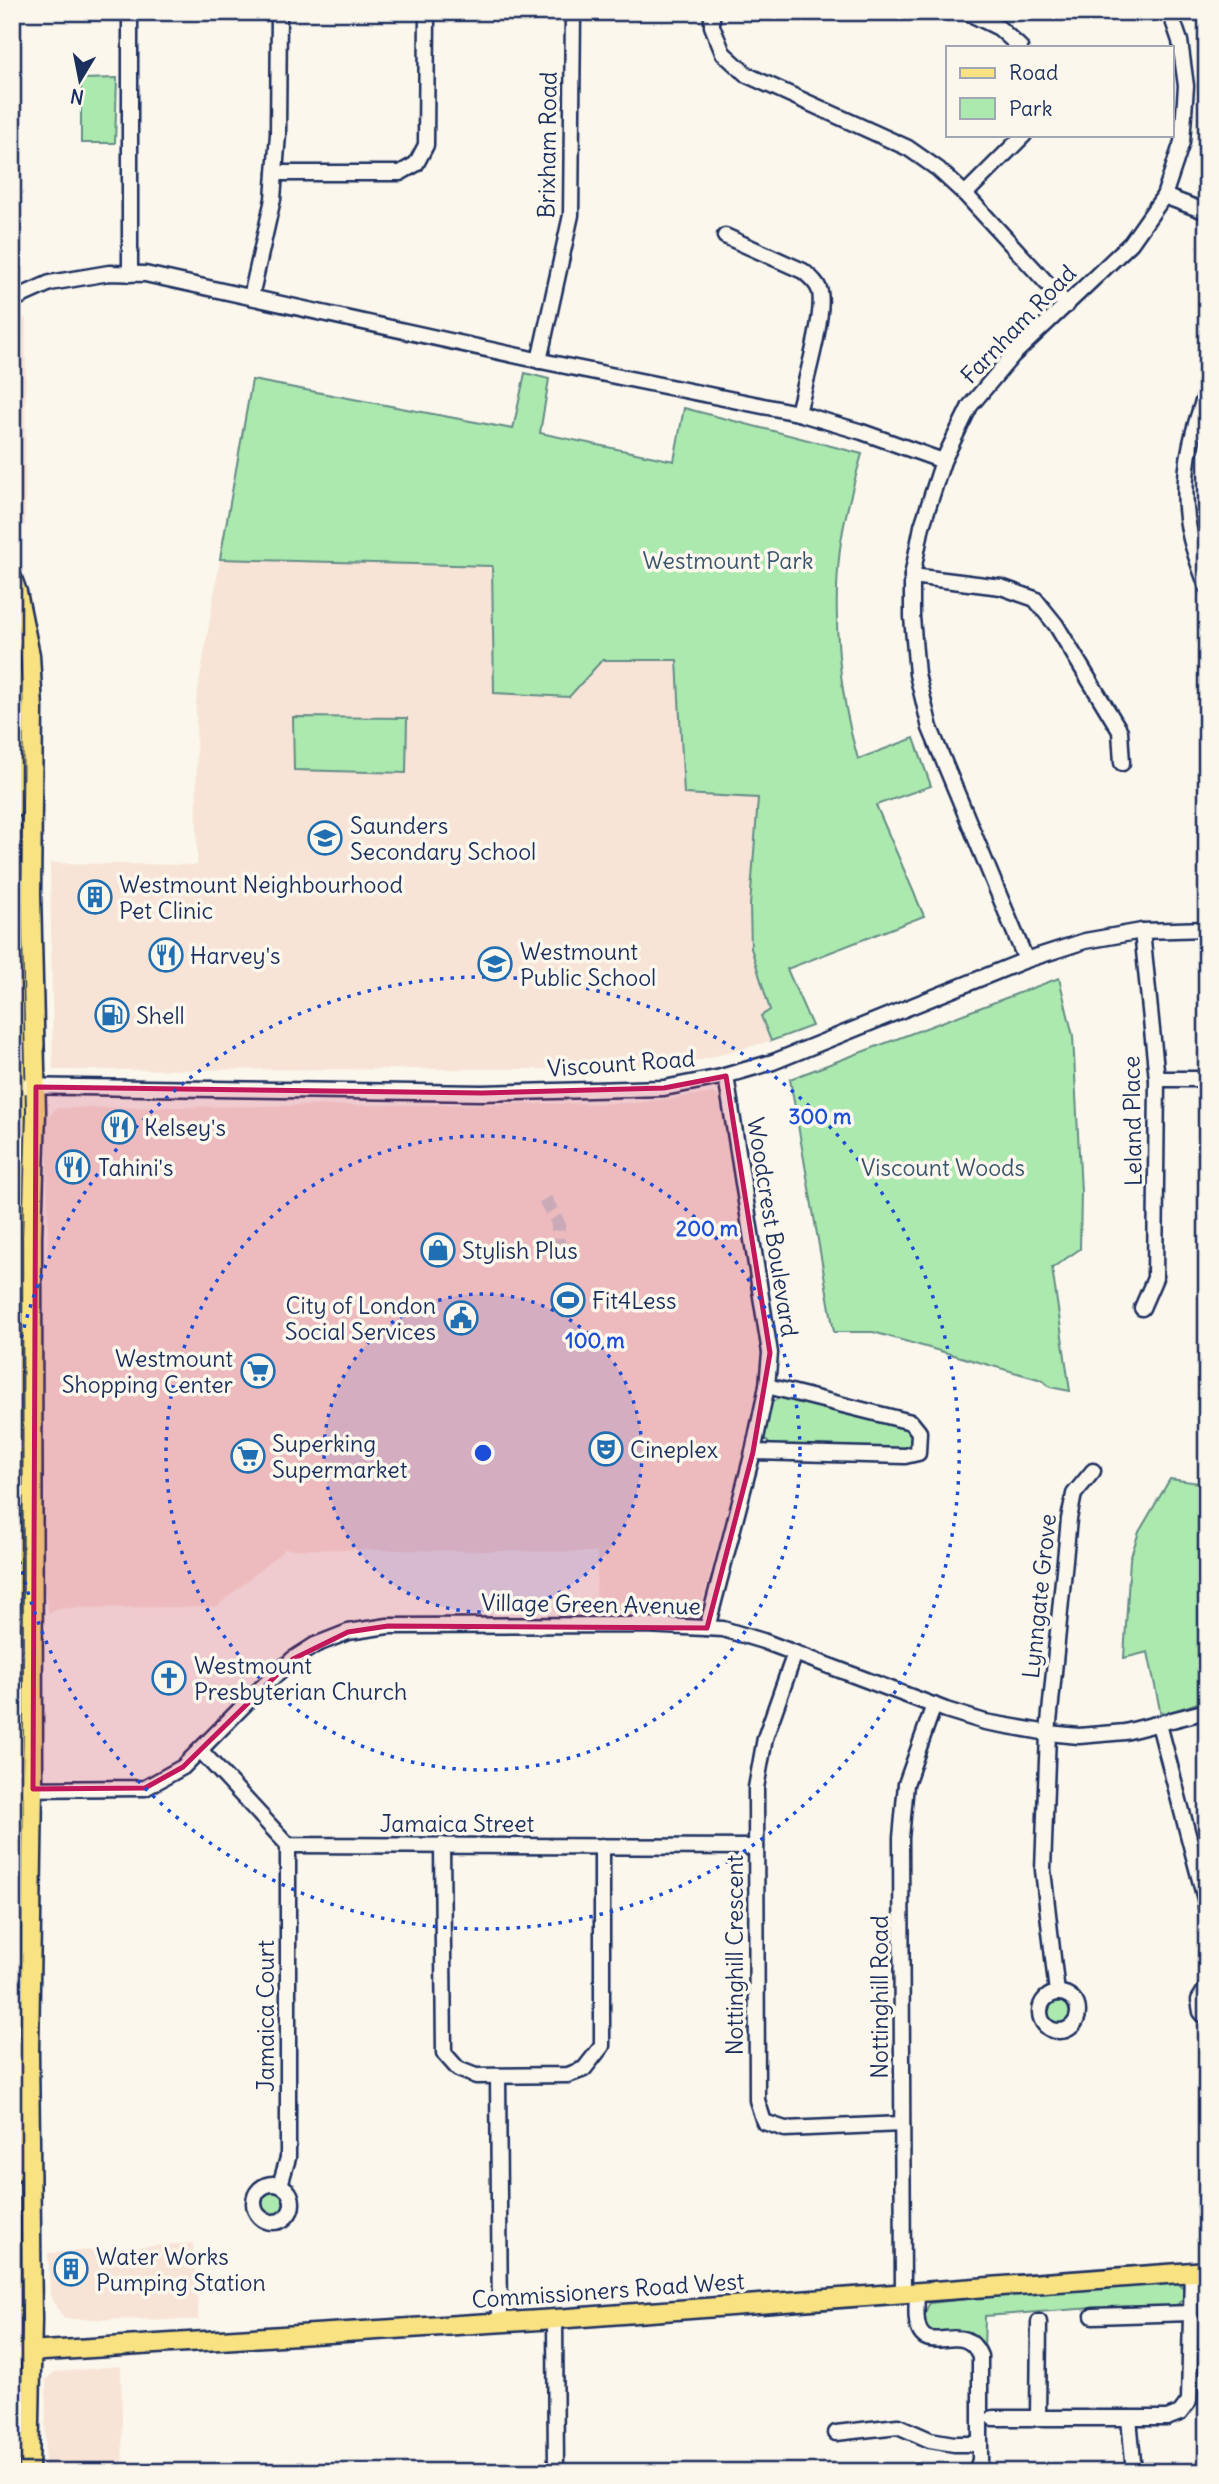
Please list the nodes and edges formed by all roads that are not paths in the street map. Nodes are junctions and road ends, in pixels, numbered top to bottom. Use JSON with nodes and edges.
{"nodes":[{"id":1,"x":131,"y":12,"type":"edge"},
{"id":2,"x":279,"y":12,"type":"edge"},
{"id":3,"x":427,"y":12,"type":"edge"},
{"id":4,"x":573,"y":12,"type":"edge"},
{"id":5,"x":712,"y":12,"type":"edge"},
{"id":6,"x":966,"y":12,"type":"edge"},
{"id":7,"x":1170,"y":12,"type":"edge"},
{"id":8,"x":1019,"y":46,"type":"edge"},
{"id":9,"x":1023,"y":136,"type":"edge"},
{"id":10,"x":275,"y":173,"type":"junction"},
{"id":11,"x":965,"y":194,"type":"junction"},
{"id":12,"x":1164,"y":197,"type":"junction"},
{"id":13,"x":1207,"y":212,"type":"edge"},
{"id":14,"x":725,"y":236,"type":"dead end"},
{"id":15,"x":130,"y":274,"type":"junction"},
{"id":16,"x":251,"y":297,"type":"junction"},
{"id":17,"x":12,"y":300,"type":"edge"},
{"id":18,"x":1067,"y":304,"type":"junction"},
{"id":19,"x":539,"y":361,"type":"junction"},
{"id":20,"x":1207,"y":391,"type":"edge"},
{"id":21,"x":798,"y":413,"type":"junction"},
{"id":22,"x":943,"y":461,"type":"junction"},
{"id":23,"x":912,"y":576,"type":"junction"},
{"id":24,"x":12,"y":578,"type":"edge"},
{"id":25,"x":1207,"y":587,"type":"edge"},
{"id":26,"x":12,"y":674,"type":"edge"},
{"id":27,"x":1122,"y":762,"type":"dead end"},
{"id":28,"x":12,"y":809,"type":"edge"},
{"id":29,"x":12,"y":881,"type":"edge"},
{"id":30,"x":1207,"y":929,"type":"edge"},
{"id":31,"x":1142,"y":931,"type":"junction"},
{"id":32,"x":1026,"y":960,"type":"junction"},
{"id":33,"x":726,"y":1076,"type":"junction"},
{"id":34,"x":1157,"y":1079,"type":"junction"},
{"id":35,"x":1207,"y":1079,"type":"edge"},
{"id":36,"x":14,"y":1086,"type":"edge"},
{"id":37,"x":36,"y":1087,"type":"junction"},
{"id":38,"x":1142,"y":1308,"type":"dead end"},
{"id":39,"x":767,"y":1386,"type":"junction"},
{"id":40,"x":753,"y":1452,"type":"junction"},
{"id":41,"x":1093,"y":1471,"type":"dead end"},
{"id":42,"x":706,"y":1628,"type":"junction"},
{"id":43,"x":795,"y":1653,"type":"junction"},
{"id":44,"x":934,"y":1705,"type":"junction"},
{"id":45,"x":1207,"y":1711,"type":"edge"},
{"id":46,"x":1159,"y":1724,"type":"junction"},
{"id":47,"x":1048,"y":1733,"type":"junction"},
{"id":48,"x":200,"y":1750,"type":"junction"},
{"id":49,"x":13,"y":1789,"type":"edge"},
{"id":50,"x":33,"y":1790,"type":"junction"},
{"id":51,"x":288,"y":1845,"type":"junction"},
{"id":52,"x":442,"y":1845,"type":"junction"},
{"id":53,"x":602,"y":1846,"type":"junction"},
{"id":54,"x":756,"y":1847,"type":"junction"},
{"id":55,"x":12,"y":1910,"type":"edge"},
{"id":56,"x":1207,"y":1913,"type":"edge"},
{"id":57,"x":1207,"y":1987,"type":"edge"},
{"id":58,"x":1057,"y":1993,"type":"dead end"},
{"id":59,"x":1207,"y":2018,"type":"edge"},
{"id":60,"x":12,"y":2045,"type":"edge"},
{"id":61,"x":498,"y":2076,"type":"junction"},
{"id":62,"x":902,"y":2124,"type":"junction"},
{"id":63,"x":12,"y":2173,"type":"edge"},
{"id":64,"x":280,"y":2185,"type":"dead end"},
{"id":65,"x":12,"y":2270,"type":"edge"},
{"id":66,"x":1199,"y":2272,"type":"edge"},
{"id":67,"x":910,"y":2293,"type":"junction"},
{"id":68,"x":1191,"y":2313,"type":"junction"},
{"id":69,"x":1093,"y":2316,"type":"dead end"},
{"id":70,"x":555,"y":2319,"type":"junction"},
{"id":71,"x":1039,"y":2322,"type":"dead end"},
{"id":72,"x":500,"y":2323,"type":"junction"},
{"id":73,"x":18,"y":2351,"type":"edge"},
{"id":74,"x":993,"y":2418,"type":"dead end"},
{"id":75,"x":1038,"y":2418,"type":"junction"},
{"id":76,"x":1129,"y":2418,"type":"junction"},
{"id":77,"x":836,"y":2433,"type":"dead end"},
{"id":78,"x":980,"y":2444,"type":"junction"},
{"id":79,"x":29,"y":2472,"type":"edge"},
{"id":80,"x":556,"y":2472,"type":"edge"},
{"id":81,"x":976,"y":2472,"type":"edge"},
{"id":82,"x":1134,"y":2472,"type":"edge"}],
"edges":[{"from":1,"to":15,"type":"street"},
{"from":2,"to":10,"type":"street"},
{"from":3,"to":10,"type":"street"},
{"from":4,"to":19,"type":"street","name":"Brixham Road"},
{"from":5,"to":11,"type":"street"},
{"from":6,"to":8,"type":"street"},
{"from":7,"to":12,"type":"street","name":"Farnham Road"},
{"from":9,"to":11,"type":"street"},
{"from":10,"to":16,"type":"street"},
{"from":11,"to":18,"type":"street"},
{"from":12,"to":13,"type":"street"},
{"from":12,"to":18,"type":"street","name":"Farnham Road"},
{"from":14,"to":21,"type":"street"},
{"from":15,"to":16,"type":"street"},
{"from":15,"to":17,"type":"street"},
{"from":16,"to":19,"type":"street"},
{"from":18,"to":22,"type":"street","name":"Farnham Road"},
{"from":19,"to":21,"type":"street"},
{"from":20,"to":25,"type":"street"},
{"from":21,"to":22,"type":"street"},
{"from":22,"to":23,"type":"street","name":"Farnham Road"},
{"from":23,"to":27,"type":"street"},
{"from":23,"to":32,"type":"street","name":"Farnham Road"},
{"from":24,"to":37,"type":"main road"},
{"from":26,"to":28,"type":"main road"},
{"from":29,"to":36,"type":"main road"},
{"from":30,"to":31,"type":"street","name":"Viscount Road"},
{"from":31,"to":32,"type":"street","name":"Viscount Road"},
{"from":31,"to":34,"type":"street","name":"Leland Place"},
{"from":32,"to":33,"type":"street","name":"Viscount Road"},
{"from":33,"to":37,"type":"street","name":"Viscount Road"},
{"from":33,"to":39,"type":"street","name":"Woodcrest Boulevard"},
{"from":34,"to":35,"type":"street"},
{"from":34,"to":38,"type":"street","name":"Leland Place"},
{"from":36,"to":37,"type":"street","name":"Viscount Road"},
{"from":36,"to":49,"type":"main road"},
{"from":37,"to":50,"type":"main road"},
{"from":39,"to":40,"type":"street","name":"Woodcrest Boulevard"},
{"from":39,"to":40,"type":"street"},
{"from":40,"to":42,"type":"street","name":"Woodcrest Boulevard"},
{"from":41,"to":47,"type":"street","name":"Lynngate Grove"},
{"from":42,"to":43,"type":"street","name":"Village Green Avenue"},
{"from":42,"to":48,"type":"street","name":"Village Green Avenue"},
{"from":43,"to":44,"type":"street","name":"Village Green Avenue"},
{"from":43,"to":54,"type":"street","name":"Nottinghill Crescent"},
{"from":44,"to":47,"type":"street","name":"Village Green Avenue"},
{"from":44,"to":62,"type":"street","name":"Nottinghill Road"},
{"from":45,"to":46,"type":"street","name":"Village Green Avenue"},
{"from":46,"to":47,"type":"street","name":"Village Green Avenue"},
{"from":46,"to":56,"type":"street"},
{"from":47,"to":58,"type":"street","name":"Lynngate Grove"},
{"from":48,"to":50,"type":"street","name":"Village Green Avenue"},
{"from":48,"to":51,"type":"street"},
{"from":49,"to":50,"type":"street","name":"Village Green Avenue"},
{"from":49,"to":55,"type":"main road"},
{"from":50,"to":73,"type":"main road"},
{"from":51,"to":52,"type":"street","name":"Jamaica Street"},
{"from":51,"to":64,"type":"street","name":"Jamaica Court"},
{"from":52,"to":53,"type":"street","name":"Jamaica Street"},
{"from":52,"to":61,"type":"street"},
{"from":53,"to":54,"type":"street","name":"Jamaica Street"},
{"from":53,"to":61,"type":"street"},
{"from":54,"to":62,"type":"street","name":"Nottinghill Crescent"},
{"from":57,"to":59,"type":"street"},
{"from":60,"to":63,"type":"main road"},
{"from":61,"to":72,"type":"street"},
{"from":62,"to":67,"type":"street","name":"Nottinghill Road"},
{"from":65,"to":73,"type":"main road"},
{"from":66,"to":67,"type":"main road","name":"Commissioners Road West"},
{"from":66,"to":68,"type":"street"},
{"from":67,"to":70,"type":"main road","name":"Commissioners Road West"},
{"from":67,"to":78,"type":"street","name":"Nottinghill Road"},
{"from":68,"to":69,"type":"street"},
{"from":68,"to":76,"type":"street"},
{"from":70,"to":72,"type":"main road","name":"Commissioners Road West"},
{"from":70,"to":80,"type":"street"},
{"from":71,"to":75,"type":"street"},
{"from":72,"to":73,"type":"main road","name":"Commissioners Road West"},
{"from":73,"to":79,"type":"main road"},
{"from":74,"to":75,"type":"street"},
{"from":75,"to":76,"type":"street"},
{"from":76,"to":82,"type":"street"},
{"from":77,"to":78,"type":"street"},
{"from":78,"to":81,"type":"street"}]}
